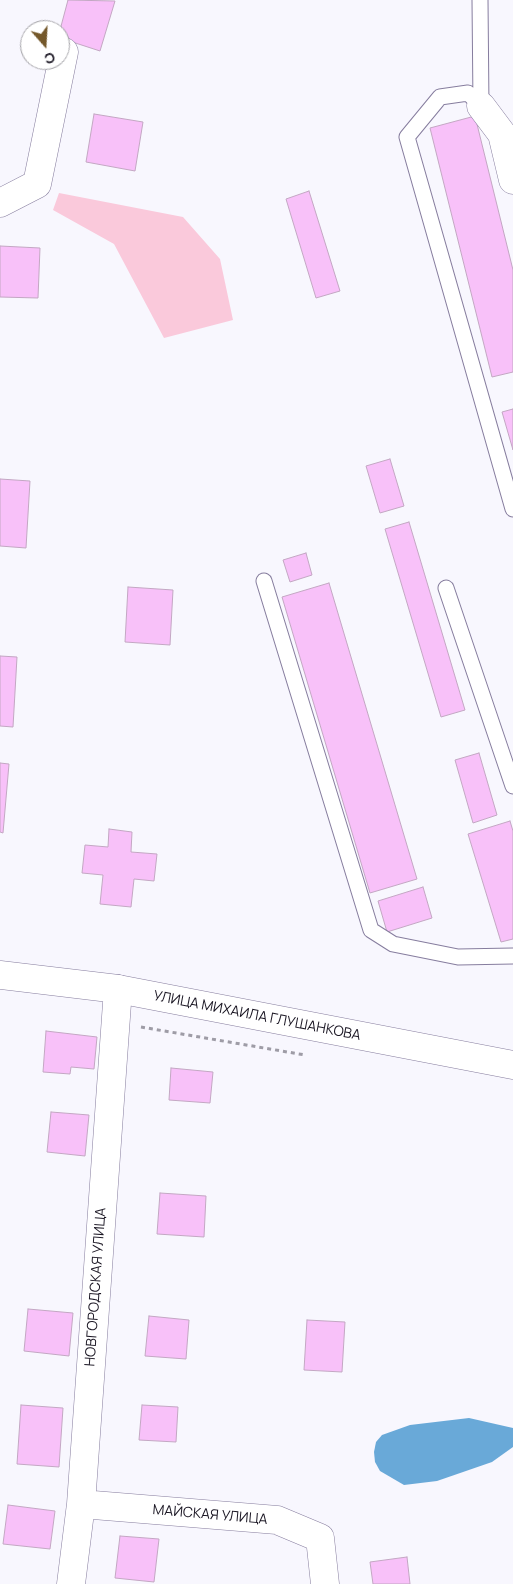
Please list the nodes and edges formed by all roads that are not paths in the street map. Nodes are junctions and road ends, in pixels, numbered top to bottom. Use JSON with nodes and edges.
{"nodes":[{"id":1,"x":480,"y":0,"type":"edge"},
{"id":2,"x":60,"y":70,"type":"edge"},
{"id":3,"x":481,"y":106,"type":"junction"},
{"id":4,"x":513,"y":180,"type":"edge"},
{"id":5,"x":0,"y":202,"type":"edge"},
{"id":6,"x":513,"y":509,"type":"edge"},
{"id":7,"x":264,"y":582,"type":"dead end"},
{"id":8,"x":446,"y":588,"type":"dead end"},
{"id":9,"x":513,"y":786,"type":"edge"},
{"id":10,"x":513,"y":956,"type":"edge"},
{"id":11,"x":0,"y":976,"type":"edge"},
{"id":12,"x":118,"y":989,"type":"junction"},
{"id":13,"x":513,"y":1065,"type":"edge"},
{"id":14,"x":81,"y":1504,"type":"junction"},
{"id":15,"x":71,"y":1584,"type":"edge"},
{"id":16,"x":325,"y":1584,"type":"edge"}],
"edges":[{"from":1,"to":3,"type":"lane"},
{"from":2,"to":5,"type":"street"},
{"from":3,"to":4,"type":"street"},
{"from":3,"to":6,"type":"lane"},
{"from":7,"to":10,"type":"lane"},
{"from":8,"to":9,"type":"lane"},
{"from":11,"to":12,"type":"street","name":"УЛИЦА МИХАИЛА ГЛУШАНКОВА"},
{"from":12,"to":13,"type":"street","name":"УЛИЦА МИХАИЛА ГЛУШАНКОВА"},
{"from":12,"to":14,"type":"street","name":"НОВГОРОДСКАЯ УЛИЦА"},
{"from":14,"to":15,"type":"street","name":"НОВГОРОДСКАЯ УЛИЦА"},
{"from":14,"to":16,"type":"street","name":"МАЙСКАЯ УЛИЦА"}]}
